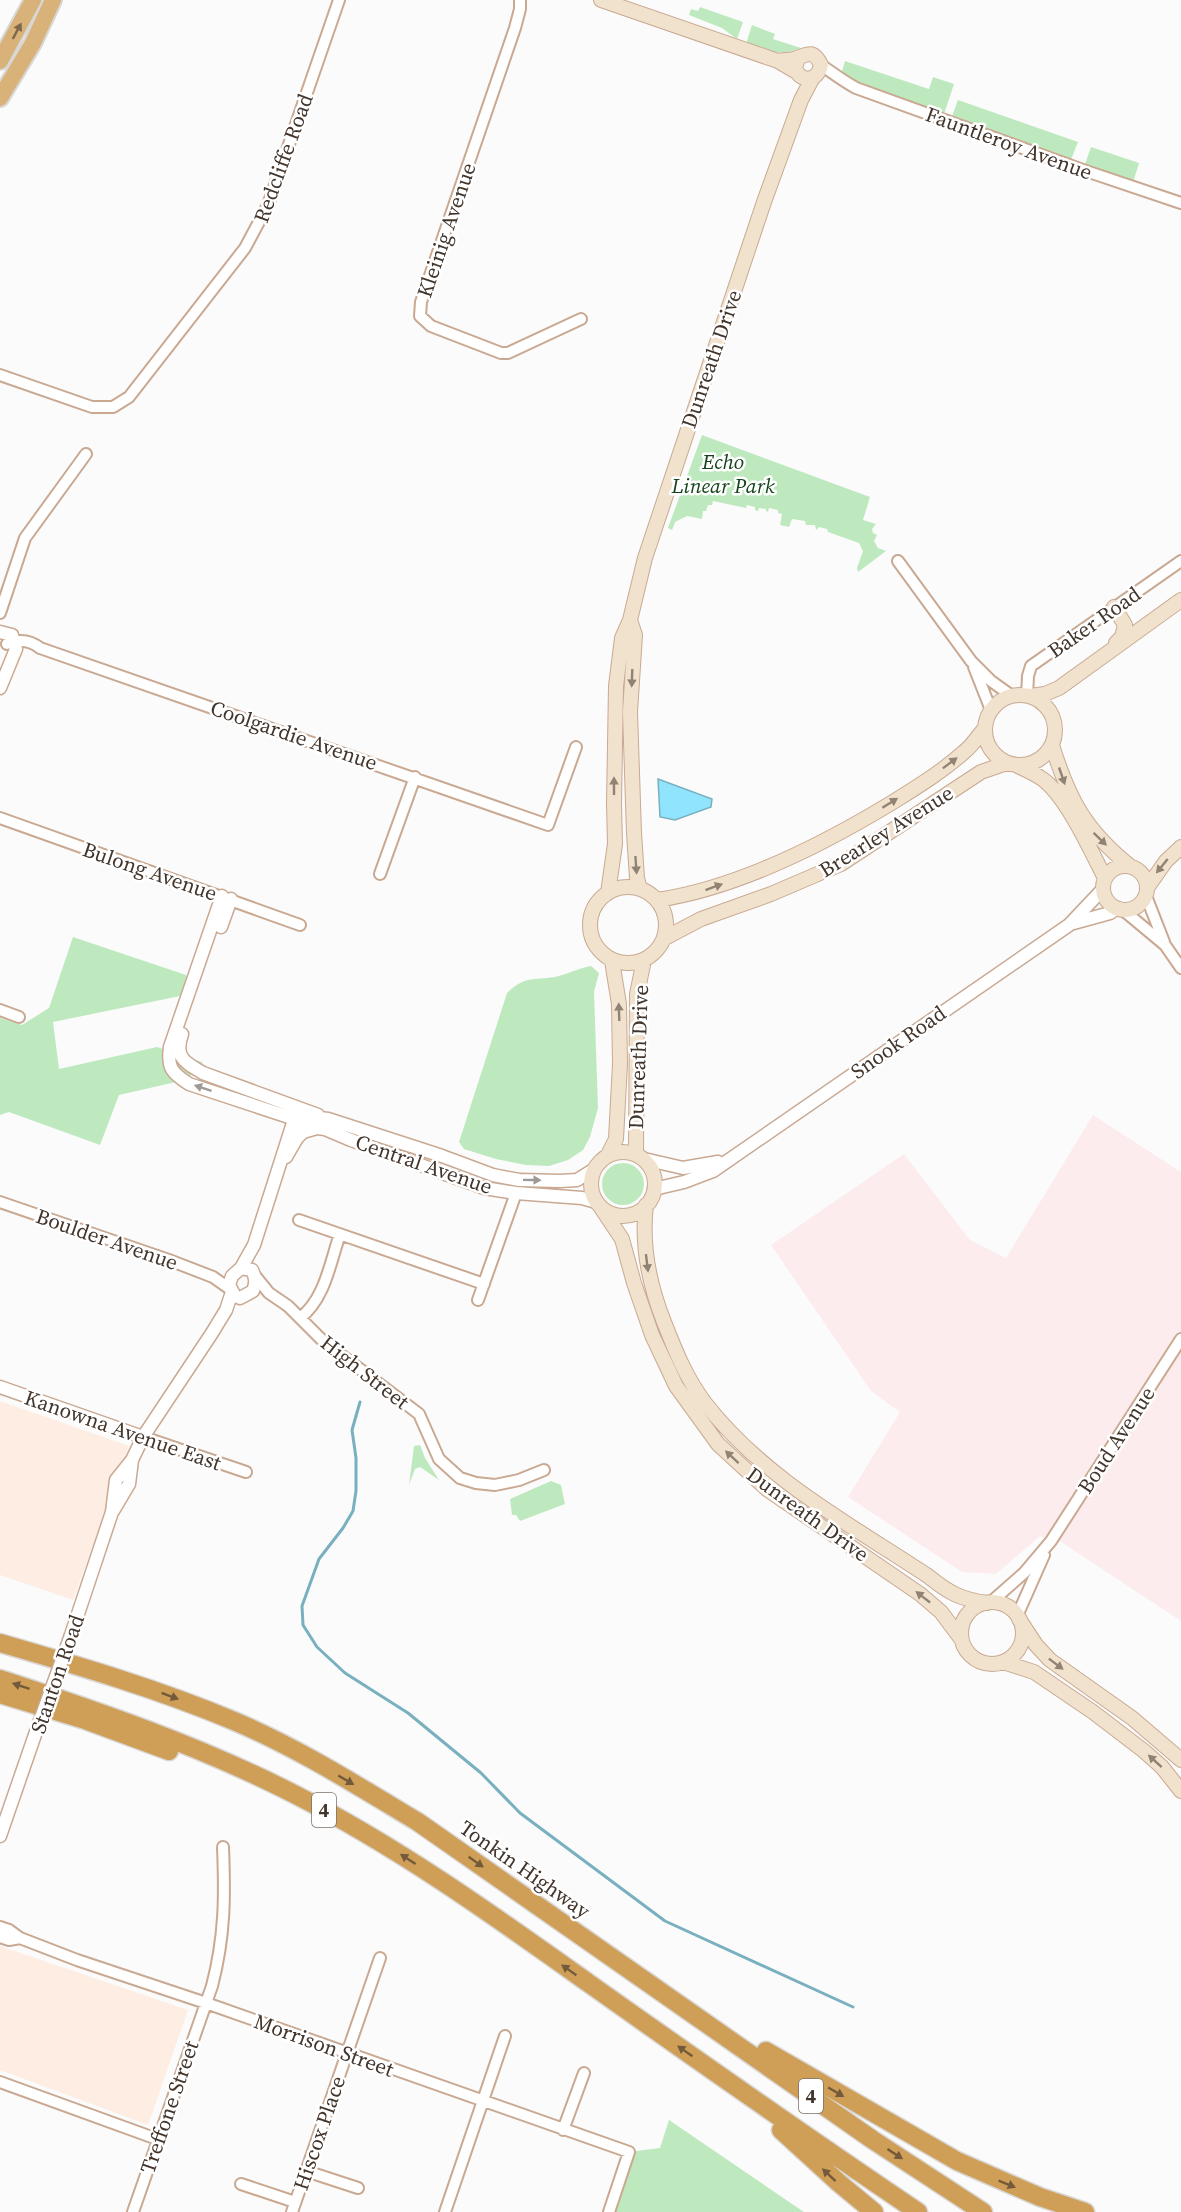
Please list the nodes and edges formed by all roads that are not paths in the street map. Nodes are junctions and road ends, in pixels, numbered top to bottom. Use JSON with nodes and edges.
{"nodes":[{"id":1,"x":33,"y":0,"type":"edge"},
{"id":2,"x":53,"y":0,"type":"edge"},
{"id":3,"x":339,"y":0,"type":"edge"},
{"id":4,"x":601,"y":0,"type":"edge"},
{"id":5,"x":522,"y":3,"type":"edge"},
{"id":6,"x":0,"y":61,"type":"edge"},
{"id":7,"x":821,"y":65,"type":"junction"},
{"id":8,"x":803,"y":72,"type":"junction"},
{"id":9,"x":839,"y":79,"type":"junction"},
{"id":10,"x":0,"y":98,"type":"edge"},
{"id":11,"x":1181,"y":203,"type":"edge"},
{"id":12,"x":581,"y":319,"type":"dead end"},
{"id":13,"x":0,"y":375,"type":"edge"},
{"id":14,"x":86,"y":454,"type":"dead end"},
{"id":15,"x":898,"y":561,"type":"dead end"},
{"id":16,"x":1181,"y":561,"type":"edge"},
{"id":17,"x":1181,"y":600,"type":"edge"},
{"id":18,"x":1114,"y":607,"type":"junction"},
{"id":19,"x":0,"y":613,"type":"edge"},
{"id":20,"x":630,"y":620,"type":"junction"},
{"id":21,"x":0,"y":632,"type":"edge"},
{"id":22,"x":10,"y":643,"type":"edge"},
{"id":23,"x":971,"y":661,"type":"junction"},
{"id":24,"x":1092,"y":664,"type":"junction"},
{"id":25,"x":0,"y":688,"type":"edge"},
{"id":26,"x":1012,"y":696,"type":"junction"},
{"id":27,"x":1029,"y":696,"type":"junction"},
{"id":28,"x":991,"y":711,"type":"junction"},
{"id":29,"x":985,"y":728,"type":"junction"},
{"id":30,"x":1052,"y":745,"type":"junction"},
{"id":31,"x":576,"y":747,"type":"dead end"},
{"id":32,"x":1011,"y":764,"type":"junction"},
{"id":33,"x":415,"y":777,"type":"junction"},
{"id":34,"x":0,"y":818,"type":"edge"},
{"id":35,"x":1181,"y":847,"type":"edge"},
{"id":36,"x":1131,"y":867,"type":"junction"},
{"id":37,"x":380,"y":874,"type":"dead end"},
{"id":38,"x":1104,"y":883,"type":"junction"},
{"id":39,"x":640,"y":889,"type":"junction"},
{"id":40,"x":1146,"y":892,"type":"junction"},
{"id":41,"x":608,"y":893,"type":"junction"},
{"id":42,"x":226,"y":897,"type":"junction"},
{"id":43,"x":657,"y":900,"type":"junction"},
{"id":44,"x":1120,"y":909,"type":"junction"},
{"id":45,"x":300,"y":925,"type":"dead end"},
{"id":46,"x":1069,"y":925,"type":"junction"},
{"id":47,"x":664,"y":938,"type":"junction"},
{"id":48,"x":1165,"y":945,"type":"junction"},
{"id":49,"x":644,"y":960,"type":"junction"},
{"id":50,"x":612,"y":961,"type":"junction"},
{"id":51,"x":1181,"y":968,"type":"edge"},
{"id":52,"x":0,"y":1010,"type":"edge"},
{"id":53,"x":19,"y":1017,"type":"dead end"},
{"id":54,"x":285,"y":1104,"type":"junction"},
{"id":55,"x":258,"y":1107,"type":"junction"},
{"id":56,"x":326,"y":1124,"type":"junction"},
{"id":57,"x":297,"y":1128,"type":"junction"},
{"id":58,"x":608,"y":1155,"type":"junction"},
{"id":59,"x":640,"y":1157,"type":"junction"},
{"id":60,"x":728,"y":1160,"type":"junction"},
{"id":61,"x":593,"y":1170,"type":"junction"},
{"id":62,"x":654,"y":1189,"type":"junction"},
{"id":63,"x":516,"y":1193,"type":"junction"},
{"id":64,"x":0,"y":1202,"type":"edge"},
{"id":65,"x":599,"y":1205,"type":"junction"},
{"id":66,"x":646,"y":1205,"type":"junction"},
{"id":67,"x":299,"y":1220,"type":"dead end"},
{"id":68,"x":340,"y":1234,"type":"junction"},
{"id":69,"x":245,"y":1273,"type":"junction"},
{"id":70,"x":213,"y":1277,"type":"junction"},
{"id":71,"x":484,"y":1284,"type":"junction"},
{"id":72,"x":238,"y":1293,"type":"junction"},
{"id":73,"x":268,"y":1293,"type":"junction"},
{"id":74,"x":478,"y":1300,"type":"dead end"},
{"id":75,"x":300,"y":1318,"type":"junction"},
{"id":76,"x":1181,"y":1339,"type":"edge"},
{"id":77,"x":0,"y":1388,"type":"edge"},
{"id":78,"x":143,"y":1437,"type":"junction"},
{"id":79,"x":544,"y":1470,"type":"dead end"},
{"id":80,"x":246,"y":1472,"type":"dead end"},
{"id":81,"x":1051,"y":1541,"type":"junction"},
{"id":82,"x":989,"y":1602,"type":"junction"},
{"id":83,"x":1018,"y":1617,"type":"junction"},
{"id":84,"x":0,"y":1633,"type":"edge"},
{"id":85,"x":962,"y":1640,"type":"junction"},
{"id":86,"x":0,"y":1643,"type":"edge"},
{"id":87,"x":1003,"y":1662,"type":"junction"},
{"id":88,"x":115,"y":1677,"type":"junction"},
{"id":89,"x":0,"y":1679,"type":"edge"},
{"id":90,"x":0,"y":1694,"type":"edge"},
{"id":91,"x":1181,"y":1760,"type":"edge"},
{"id":92,"x":1181,"y":1791,"type":"edge"},
{"id":93,"x":295,"y":1794,"type":"junction"},
{"id":94,"x":0,"y":1836,"type":"edge"},
{"id":95,"x":223,"y":1846,"type":"dead end"},
{"id":96,"x":0,"y":1927,"type":"edge"},
{"id":97,"x":0,"y":1937,"type":"edge"},
{"id":98,"x":20,"y":1938,"type":"junction"},
{"id":99,"x":380,"y":1958,"type":"dead end"},
{"id":100,"x":640,"y":1977,"type":"junction"},
{"id":101,"x":206,"y":2003,"type":"junction"},
{"id":102,"x":505,"y":2036,"type":"dead end"},
{"id":103,"x":346,"y":2054,"type":"junction"},
{"id":104,"x":584,"y":2073,"type":"dead end"},
{"id":105,"x":0,"y":2082,"type":"edge"},
{"id":106,"x":733,"y":2085,"type":"junction"},
{"id":107,"x":482,"y":2101,"type":"junction"},
{"id":108,"x":563,"y":2130,"type":"junction"},
{"id":109,"x":157,"y":2139,"type":"junction"},
{"id":110,"x":306,"y":2170,"type":"junction"},
{"id":111,"x":241,"y":2184,"type":"dead end"},
{"id":112,"x":358,"y":2188,"type":"dead end"},
{"id":113,"x":293,"y":2207,"type":"edge"},
{"id":114,"x":448,"y":2211,"type":"edge"},
{"id":115,"x":133,"y":2212,"type":"edge"},
{"id":116,"x":609,"y":2212,"type":"edge"},
{"id":117,"x":874,"y":2212,"type":"edge"},
{"id":118,"x":918,"y":2212,"type":"edge"},
{"id":119,"x":983,"y":2212,"type":"edge"},
{"id":120,"x":1085,"y":2212,"type":"edge"}],
"edges":[{"from":6,"to":1,"type":"highway","one_way":true},
{"from":2,"to":10,"type":"highway"},
{"from":3,"to":13,"type":"street","name":"Redcliffe Road"},
{"from":4,"to":8,"type":"main road","name":"Fauntleroy Avenue"},
{"from":5,"to":12,"type":"street","name":"Kleinig Avenue"},
{"from":7,"to":8,"type":"main road"},
{"from":7,"to":8,"type":"main road"},
{"from":7,"to":9,"type":"street","name":"Fauntleroy Avenue"},
{"from":8,"to":9,"type":"street","name":"Fauntleroy Avenue"},
{"from":8,"to":20,"type":"main road","name":"Dunreath Drive"},
{"from":9,"to":11,"type":"street","name":"Fauntleroy Avenue"},
{"from":14,"to":19,"type":"street"},
{"from":15,"to":23,"type":"street"},
{"from":16,"to":18,"type":"street","name":"Baker Road"},
{"from":17,"to":24,"type":"main road"},
{"from":18,"to":24,"type":"main road"},
{"from":18,"to":27,"type":"street","name":"Baker Road"},
{"from":20,"to":39,"type":"main road","name":"Dunreath Drive","one_way":true},
{"from":41,"to":20,"type":"main road","name":"Dunreath Drive","one_way":true},
{"from":21,"to":22,"type":"street","name":"Coolgardie Avenue"},
{"from":22,"to":25,"type":"street"},
{"from":22,"to":33,"type":"street","name":"Coolgardie Avenue"},
{"from":23,"to":26,"type":"street"},
{"from":23,"to":28,"type":"street"},
{"from":24,"to":27,"type":"main road"},
{"from":26,"to":27,"type":"main road"},
{"from":26,"to":28,"type":"main road"},
{"from":27,"to":30,"type":"main road"},
{"from":28,"to":29,"type":"main road"},
{"from":29,"to":32,"type":"main road"},
{"from":43,"to":29,"type":"main road","name":"Brearley Avenue","one_way":true},
{"from":30,"to":32,"type":"main road"},
{"from":30,"to":36,"type":"main road","one_way":true},
{"from":31,"to":33,"type":"street","name":"Coolgardie Avenue"},
{"from":32,"to":38,"type":"main road"},
{"from":32,"to":47,"type":"main road","name":"Brearley Avenue"},
{"from":33,"to":37,"type":"street"},
{"from":34,"to":42,"type":"street","name":"Bulong Avenue"},
{"from":35,"to":40,"type":"main road","one_way":true},
{"from":36,"to":38,"type":"main road"},
{"from":36,"to":40,"type":"main road"},
{"from":38,"to":44,"type":"main road"},
{"from":38,"to":46,"type":"street","name":"Snook Road"},
{"from":39,"to":41,"type":"main road"},
{"from":39,"to":43,"type":"main road"},
{"from":40,"to":44,"type":"main road"},
{"from":40,"to":48,"type":"street"},
{"from":41,"to":50,"type":"main road"},
{"from":42,"to":45,"type":"street","name":"Bulong Avenue"},
{"from":42,"to":54,"type":"street","name":"Central Avenue"},
{"from":55,"to":42,"type":"street","name":"Central Avenue","one_way":true},
{"from":43,"to":47,"type":"main road"},
{"from":44,"to":46,"type":"street","name":"Snook Road"},
{"from":44,"to":48,"type":"street"},
{"from":46,"to":60,"type":"street","name":"Snook Road"},
{"from":47,"to":49,"type":"main road"},
{"from":48,"to":51,"type":"street"},
{"from":49,"to":50,"type":"main road"},
{"from":49,"to":59,"type":"main road","name":"Dunreath Drive"},
{"from":58,"to":50,"type":"main road","name":"Dunreath Drive","one_way":true},
{"from":52,"to":53,"type":"street"},
{"from":54,"to":56,"type":"street","name":"Central Avenue"},
{"from":54,"to":57,"type":"street"},
{"from":55,"to":57,"type":"street","name":"Central Avenue"},
{"from":55,"to":57,"type":"street","name":"Central Avenue"},
{"from":56,"to":57,"type":"street","name":"Central Avenue"},
{"from":56,"to":61,"type":"street","name":"Central Avenue","one_way":true},
{"from":56,"to":63,"type":"street","name":"Central Avenue"},
{"from":57,"to":69,"type":"street"},
{"from":58,"to":59,"type":"main road"},
{"from":58,"to":61,"type":"main road"},
{"from":59,"to":60,"type":"street","name":"Snook Road"},
{"from":59,"to":62,"type":"main road"},
{"from":60,"to":62,"type":"street","name":"Snook Road"},
{"from":61,"to":65,"type":"main road"},
{"from":62,"to":66,"type":"main road"},
{"from":63,"to":65,"type":"street","name":"Central Avenue"},
{"from":63,"to":71,"type":"street"},
{"from":64,"to":70,"type":"street","name":"Boulder Avenue"},
{"from":65,"to":66,"type":"main road"},
{"from":85,"to":65,"type":"main road","name":"Dunreath Drive","one_way":true},
{"from":66,"to":82,"type":"main road","name":"Dunreath Drive","one_way":true},
{"from":67,"to":68,"type":"street"},
{"from":68,"to":71,"type":"street"},
{"from":68,"to":75,"type":"street"},
{"from":69,"to":70,"type":"street","name":"Boulder Avenue"},
{"from":69,"to":72,"type":"street"},
{"from":69,"to":72,"type":"street"},
{"from":69,"to":73,"type":"street","name":"High Street"},
{"from":70,"to":72,"type":"street","name":"Boulder Avenue"},
{"from":71,"to":74,"type":"street"},
{"from":72,"to":73,"type":"street"},
{"from":72,"to":78,"type":"street","name":"Stanton Road"},
{"from":73,"to":75,"type":"street","name":"High Street"},
{"from":75,"to":79,"type":"street","name":"High Street"},
{"from":76,"to":81,"type":"street","name":"Boud Avenue"},
{"from":77,"to":78,"type":"street","name":"Kanowna Avenue East"},
{"from":78,"to":80,"type":"street","name":"Kanowna Avenue East"},
{"from":78,"to":94,"type":"street","name":"Stanton Road","bridge":true},
{"from":81,"to":82,"type":"street","name":"Boud Avenue"},
{"from":81,"to":83,"type":"street","name":"Boud Avenue"},
{"from":82,"to":83,"type":"main road"},
{"from":82,"to":85,"type":"main road"},
{"from":83,"to":87,"type":"main road"},
{"from":83,"to":91,"type":"main road","one_way":true},
{"from":84,"to":88,"type":"highway","number":"4"},
{"from":85,"to":87,"type":"main road"},
{"from":86,"to":88,"type":"highway","name":"Tonkin Highway","number":"4"},
{"from":92,"to":87,"type":"main road","one_way":true},
{"from":88,"to":100,"type":"highway","name":"Tonkin Highway","number":"4","one_way":true},
{"from":93,"to":89,"type":"highway","number":"4","one_way":true},
{"from":90,"to":93,"type":"highway","number":"4"},
{"from":106,"to":93,"type":"highway","number":"4","one_way":true},
{"from":95,"to":101,"type":"street","name":"Treffone Street"},
{"from":96,"to":98,"type":"street","name":"Morrison Street"},
{"from":97,"to":98,"type":"street","name":"Morrison Street"},
{"from":98,"to":101,"type":"street","name":"Morrison Street"},
{"from":99,"to":103,"type":"street","name":"Hiscox Place"},
{"from":100,"to":119,"type":"highway","name":"Tonkin Highway","number":"4","one_way":true},
{"from":100,"to":120,"type":"highway","one_way":true},
{"from":101,"to":103,"type":"street","name":"Morrison Street"},
{"from":101,"to":109,"type":"street","name":"Treffone Street"},
{"from":102,"to":107,"type":"street"},
{"from":103,"to":107,"type":"street","name":"Morrison Street"},
{"from":103,"to":110,"type":"street","name":"Hiscox Place"},
{"from":104,"to":108,"type":"street"},
{"from":105,"to":109,"type":"street"},
{"from":117,"to":106,"type":"highway","one_way":true},
{"from":106,"to":118,"type":"highway","number":"4"},
{"from":107,"to":108,"type":"street","name":"Morrison Street"},
{"from":107,"to":114,"type":"street"},
{"from":108,"to":116,"type":"street","name":"Morrison Street"},
{"from":109,"to":115,"type":"street","name":"Treffone Street"},
{"from":110,"to":112,"type":"street"},
{"from":110,"to":113,"type":"street","name":"Hiscox Place"},
{"from":111,"to":113,"type":"street"}]}
